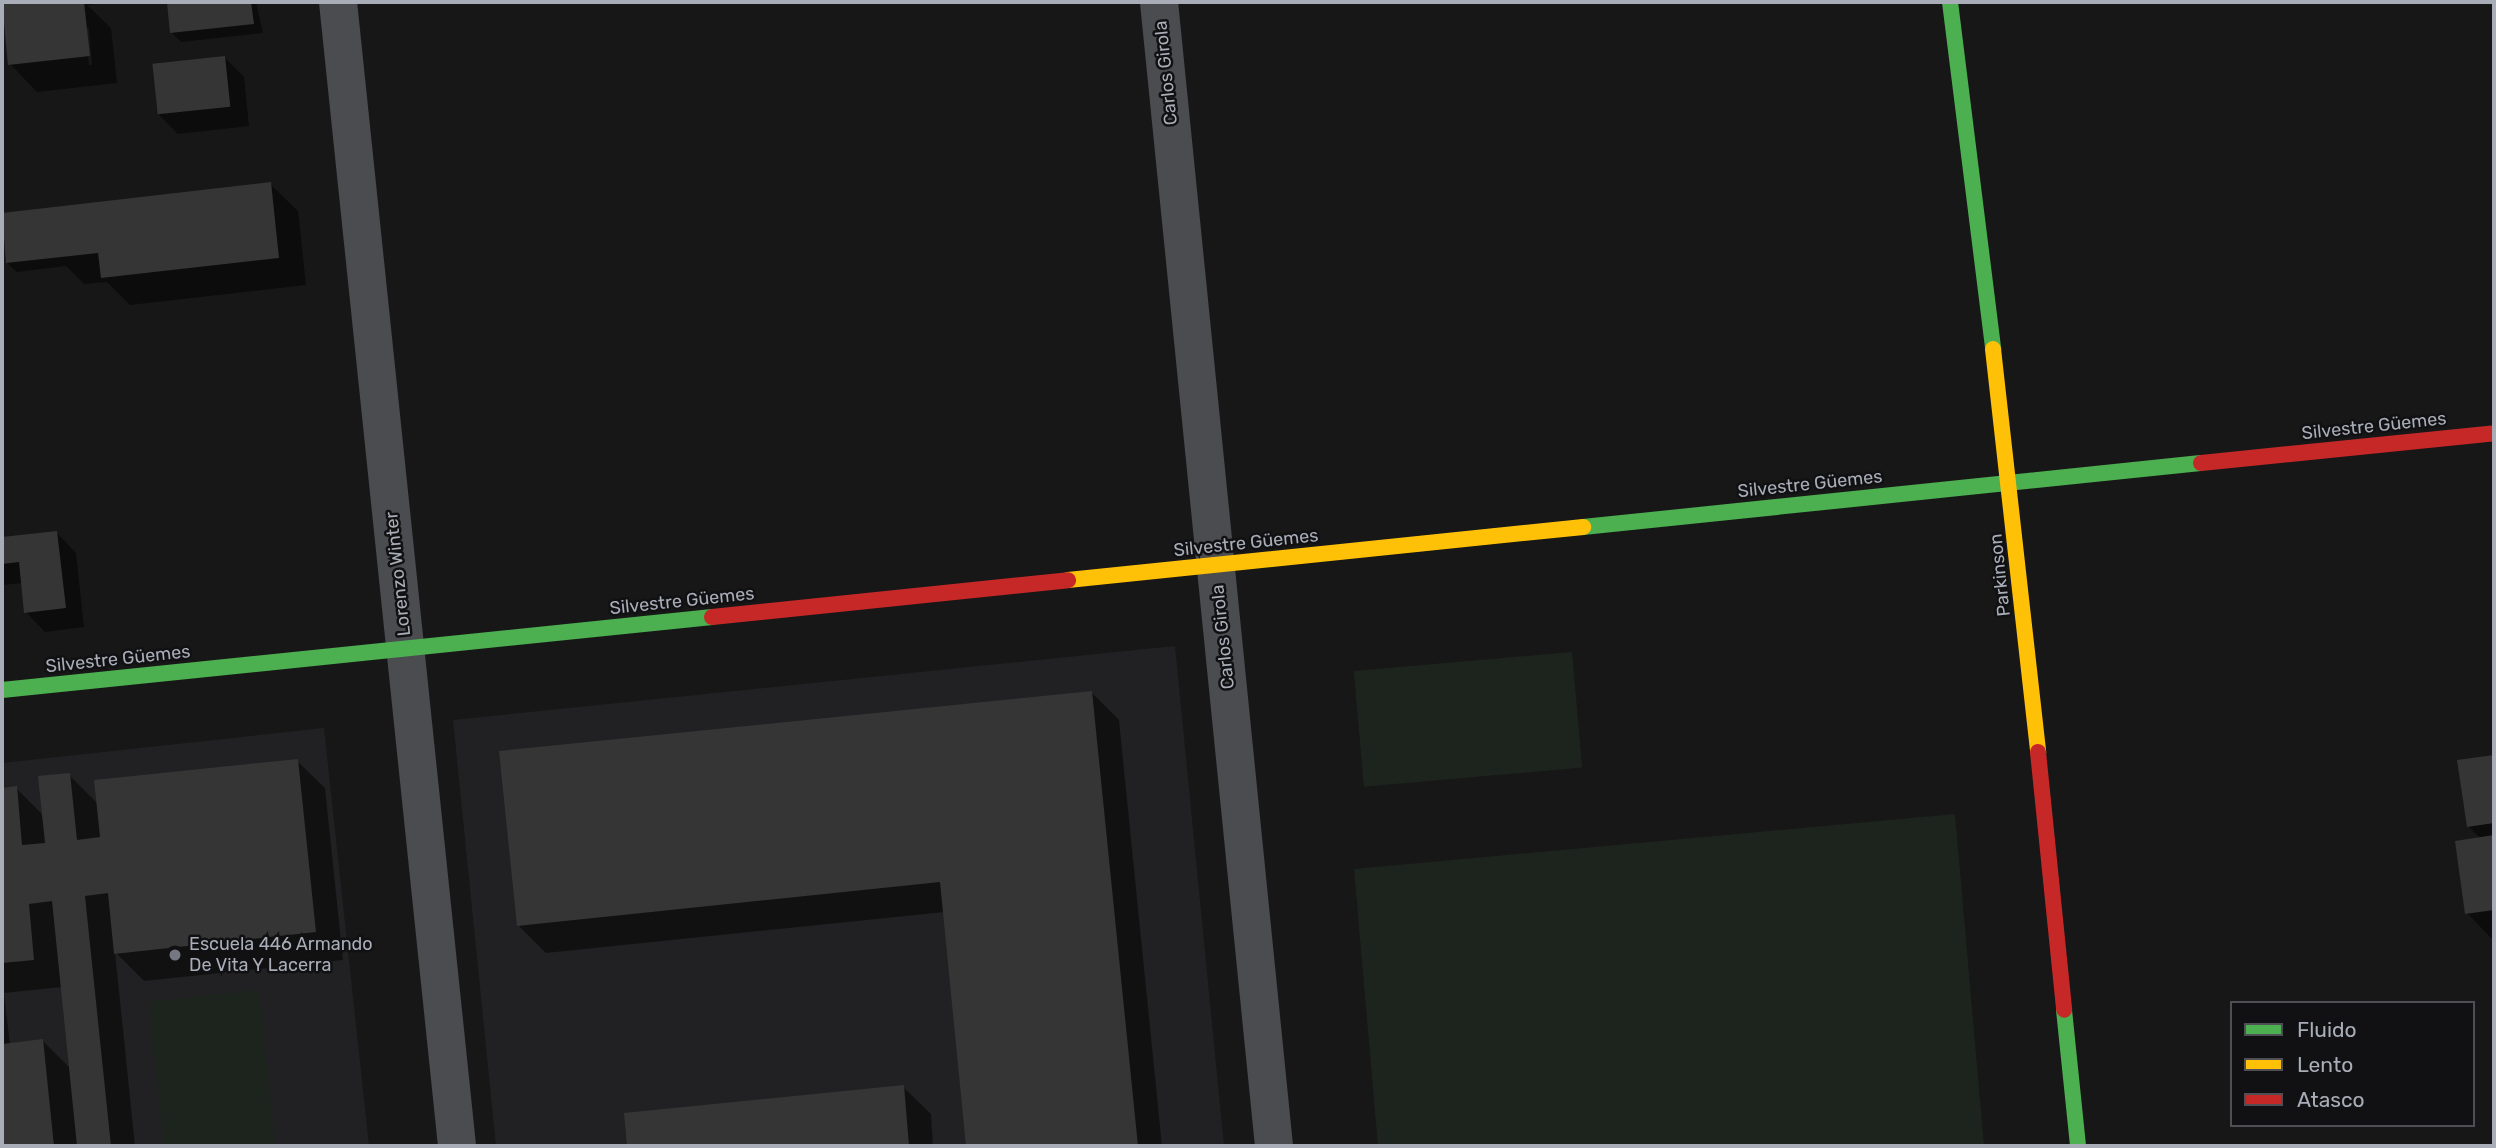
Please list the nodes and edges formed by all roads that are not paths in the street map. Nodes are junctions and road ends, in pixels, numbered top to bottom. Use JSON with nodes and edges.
{"nodes":[{"id":1,"x":338,"y":2,"type":"edge"},
{"id":2,"x":1159,"y":2,"type":"edge"},
{"id":3,"x":1950,"y":2,"type":"edge"},
{"id":4,"x":2494,"y":433,"type":"edge"},
{"id":5,"x":2010,"y":482,"type":"junction"},
{"id":6,"x":1216,"y":565,"type":"junction"},
{"id":7,"x":405,"y":649,"type":"junction"},
{"id":8,"x":2,"y":690,"type":"edge"},
{"id":9,"x":457,"y":1146,"type":"edge"},
{"id":10,"x":1274,"y":1146,"type":"edge"},
{"id":11,"x":2078,"y":1146,"type":"edge"}],
"edges":[{"from":1,"to":7,"type":"street","name":"Lorenzo Winter"},
{"from":2,"to":6,"type":"street","name":"Carlos Girola"},
{"from":3,"to":5,"type":"street","name":"Parkinson"},
{"from":4,"to":5,"type":"street","name":"Silvestre Güemes"},
{"from":5,"to":6,"type":"street","name":"Silvestre Güemes"},
{"from":5,"to":11,"type":"street","name":"Parkinson"},
{"from":6,"to":7,"type":"street","name":"Silvestre Güemes"},
{"from":6,"to":10,"type":"street","name":"Carlos Girola"},
{"from":7,"to":8,"type":"street","name":"Silvestre Güemes"},
{"from":7,"to":9,"type":"street","name":"Lorenzo Winter"}]}
